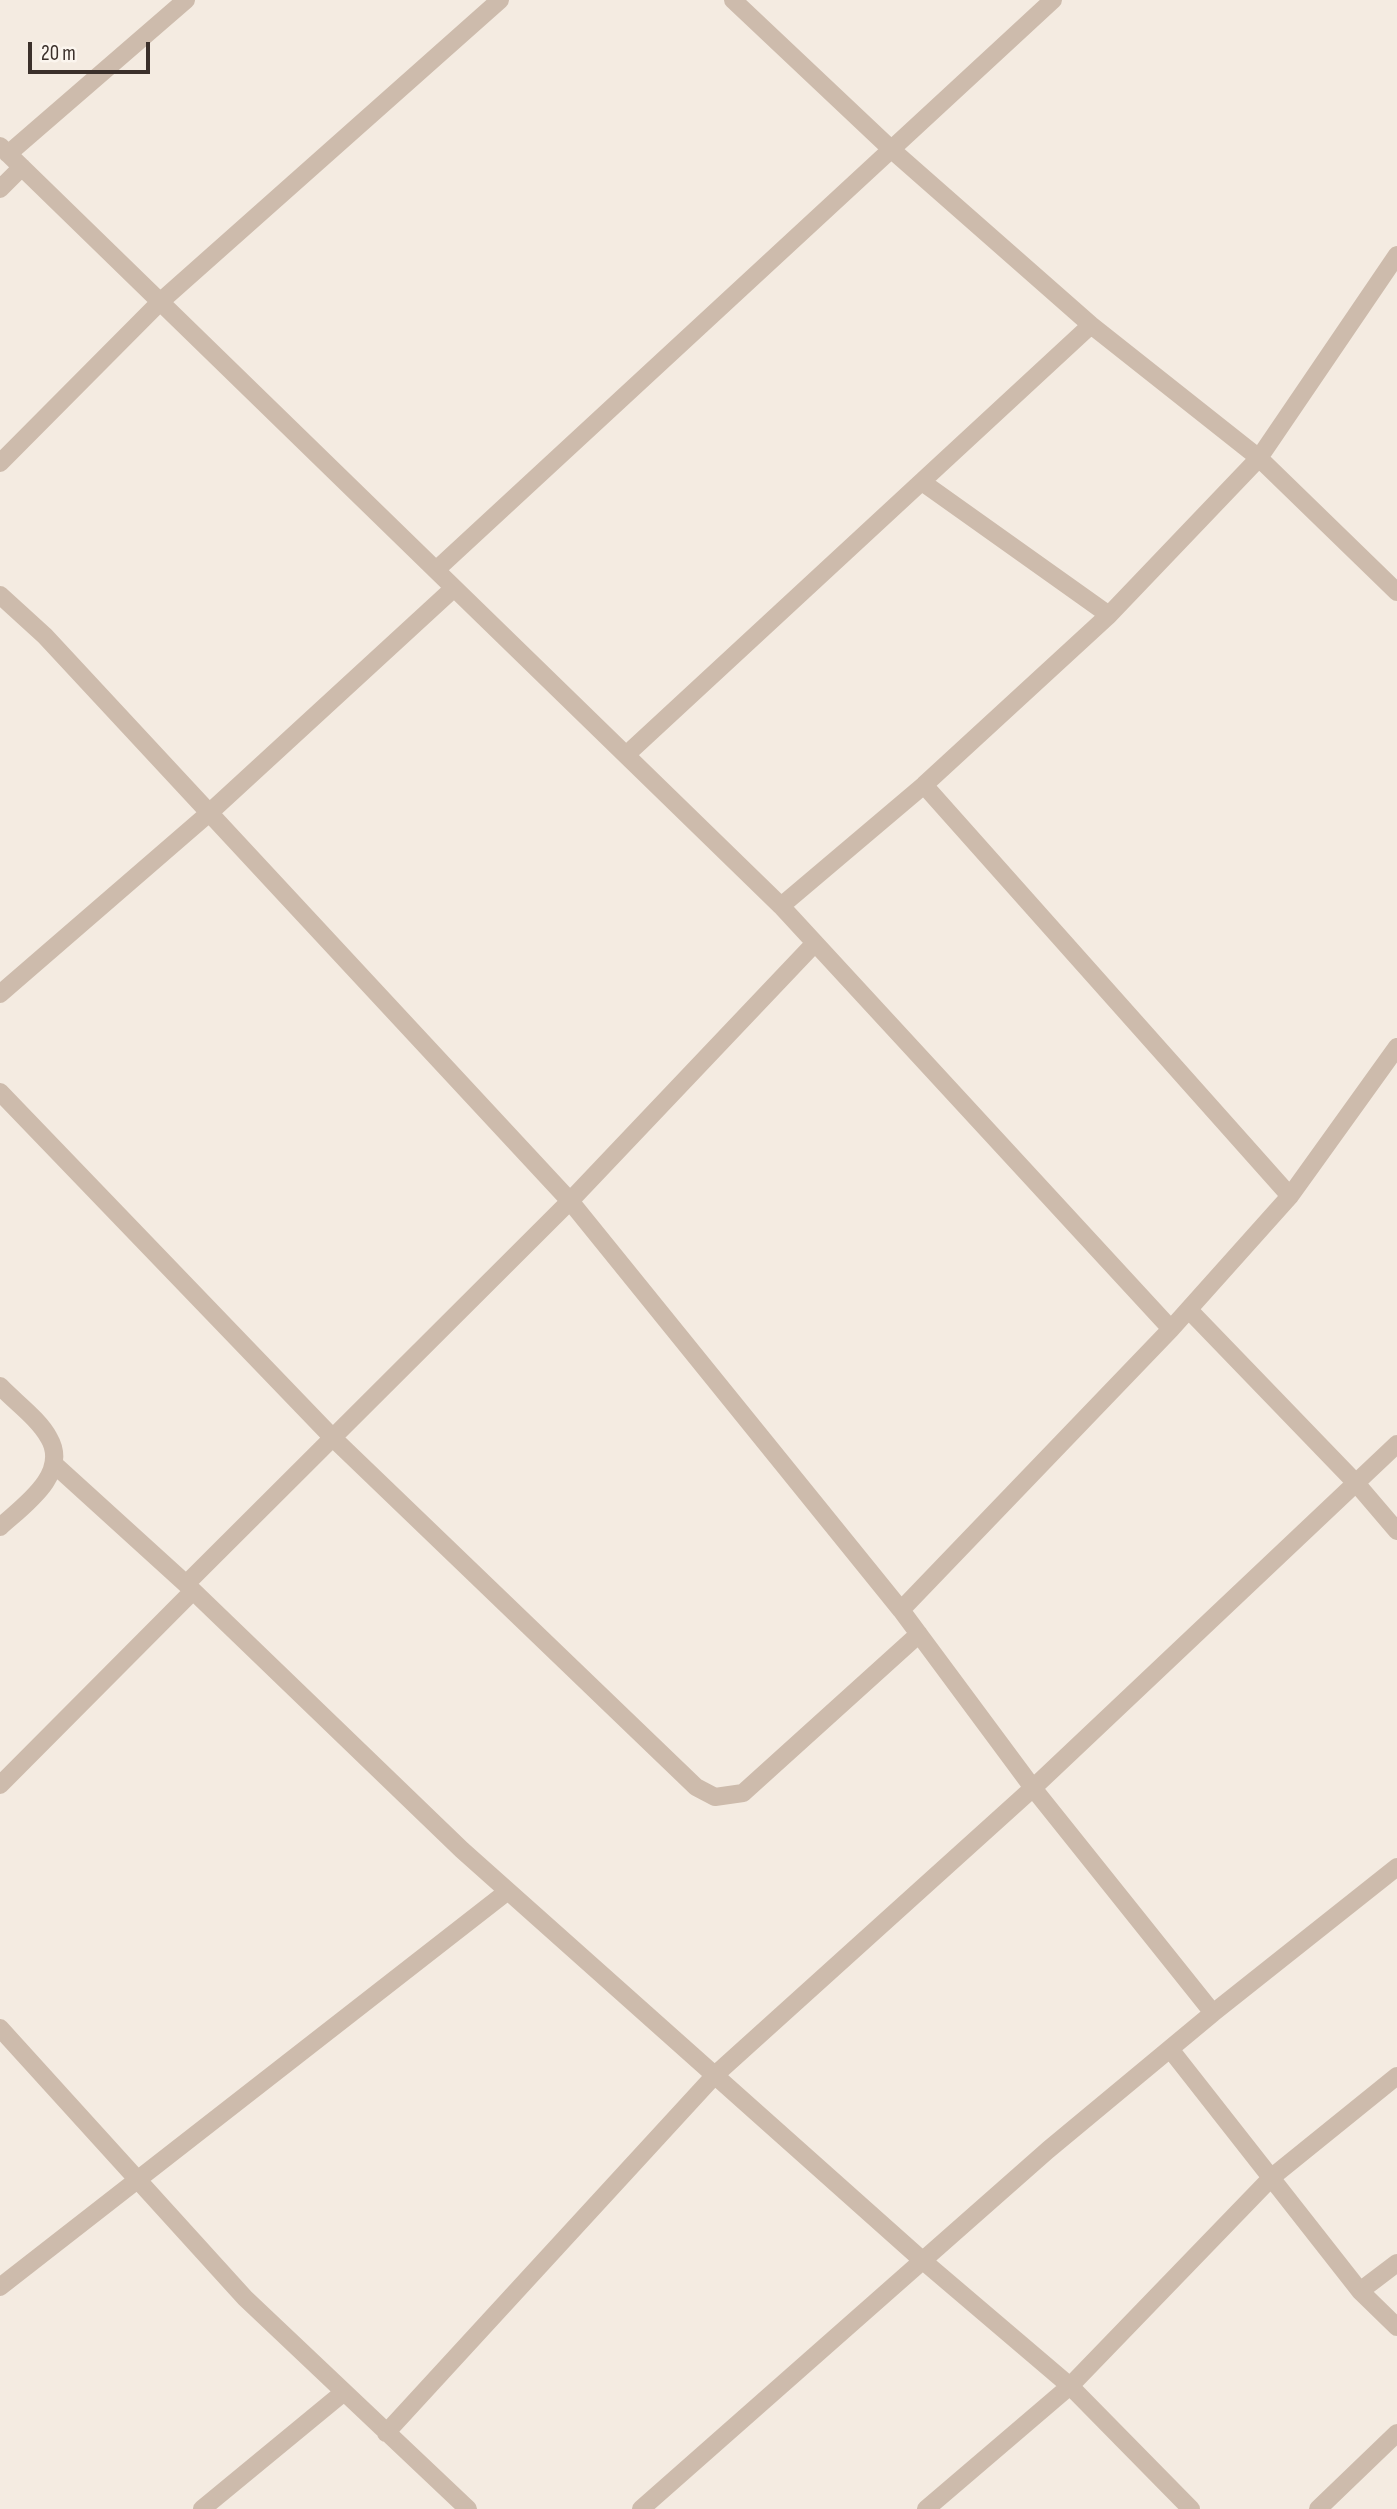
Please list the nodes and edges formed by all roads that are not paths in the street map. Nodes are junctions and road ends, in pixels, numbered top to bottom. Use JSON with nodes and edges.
{"nodes":[{"id":1,"x":186,"y":0,"type":"edge"},
{"id":2,"x":500,"y":0,"type":"edge"},
{"id":3,"x":733,"y":0,"type":"edge"},
{"id":4,"x":1053,"y":0,"type":"edge"},
{"id":5,"x":4,"y":150,"type":"edge"},
{"id":6,"x":892,"y":150,"type":"junction"},
{"id":7,"x":22,"y":167,"type":"junction"},
{"id":8,"x":0,"y":189,"type":"edge"},
{"id":9,"x":1397,"y":255,"type":"edge"},
{"id":10,"x":160,"y":302,"type":"junction"},
{"id":11,"x":1091,"y":325,"type":"junction"},
{"id":12,"x":1259,"y":458,"type":"junction"},
{"id":13,"x":0,"y":463,"type":"edge"},
{"id":14,"x":922,"y":482,"type":"junction"},
{"id":15,"x":436,"y":570,"type":"junction"},
{"id":16,"x":454,"y":588,"type":"junction"},
{"id":17,"x":1397,"y":592,"type":"edge"},
{"id":18,"x":0,"y":595,"type":"edge"},
{"id":19,"x":1109,"y":615,"type":"junction"},
{"id":20,"x":626,"y":755,"type":"junction"},
{"id":21,"x":924,"y":785,"type":"junction"},
{"id":22,"x":208,"y":814,"type":"junction"},
{"id":23,"x":781,"y":906,"type":"junction"},
{"id":24,"x":815,"y":943,"type":"junction"},
{"id":25,"x":0,"y":993,"type":"edge"},
{"id":26,"x":1397,"y":1047,"type":"edge"},
{"id":27,"x":0,"y":1092,"type":"edge"},
{"id":28,"x":1290,"y":1196,"type":"junction"},
{"id":29,"x":570,"y":1201,"type":"junction"},
{"id":30,"x":1189,"y":1310,"type":"junction"},
{"id":31,"x":1171,"y":1329,"type":"junction"},
{"id":32,"x":0,"y":1385,"type":"edge"},
{"id":33,"x":333,"y":1438,"type":"junction"},
{"id":34,"x":1397,"y":1444,"type":"edge"},
{"id":35,"x":55,"y":1465,"type":"junction"},
{"id":36,"x":1356,"y":1483,"type":"junction"},
{"id":37,"x":0,"y":1527,"type":"edge"},
{"id":38,"x":1397,"y":1531,"type":"edge"},
{"id":39,"x":189,"y":1588,"type":"junction"},
{"id":40,"x":901,"y":1610,"type":"junction"},
{"id":41,"x":919,"y":1634,"type":"junction"},
{"id":42,"x":0,"y":1785,"type":"edge"},
{"id":43,"x":1032,"y":1787,"type":"junction"},
{"id":44,"x":1397,"y":1867,"type":"edge"},
{"id":45,"x":508,"y":1891,"type":"junction"},
{"id":46,"x":1213,"y":2013,"type":"junction"},
{"id":47,"x":0,"y":2028,"type":"edge"},
{"id":48,"x":1170,"y":2049,"type":"junction"},
{"id":49,"x":715,"y":2075,"type":"junction"},
{"id":50,"x":1397,"y":2076,"type":"edge"},
{"id":51,"x":1272,"y":2177,"type":"junction"},
{"id":52,"x":137,"y":2180,"type":"junction"},
{"id":53,"x":922,"y":2260,"type":"junction"},
{"id":54,"x":1397,"y":2263,"type":"edge"},
{"id":55,"x":0,"y":2287,"type":"edge"},
{"id":56,"x":1360,"y":2291,"type":"junction"},
{"id":57,"x":1397,"y":2327,"type":"edge"},
{"id":58,"x":1070,"y":2386,"type":"junction"},
{"id":59,"x":344,"y":2392,"type":"junction"},
{"id":60,"x":386,"y":2433,"type":"junction"},
{"id":61,"x":1397,"y":2433,"type":"edge"},
{"id":62,"x":202,"y":2509,"type":"edge"},
{"id":63,"x":468,"y":2509,"type":"edge"},
{"id":64,"x":641,"y":2509,"type":"edge"},
{"id":65,"x":926,"y":2509,"type":"edge"},
{"id":66,"x":1191,"y":2509,"type":"edge"},
{"id":67,"x":1318,"y":2509,"type":"edge"}],
"edges":[{"from":1,"to":5,"type":"street"},
{"from":2,"to":10,"type":"street"},
{"from":3,"to":6,"type":"street"},
{"from":4,"to":6,"type":"street"},
{"from":5,"to":7,"type":"street"},
{"from":6,"to":11,"type":"street"},
{"from":6,"to":15,"type":"street"},
{"from":7,"to":8,"type":"street"},
{"from":7,"to":10,"type":"street"},
{"from":9,"to":12,"type":"street"},
{"from":10,"to":13,"type":"street"},
{"from":10,"to":15,"type":"street"},
{"from":11,"to":12,"type":"street"},
{"from":11,"to":14,"type":"street"},
{"from":12,"to":17,"type":"street"},
{"from":12,"to":19,"type":"street"},
{"from":14,"to":19,"type":"street"},
{"from":14,"to":20,"type":"street"},
{"from":15,"to":16,"type":"street"},
{"from":16,"to":20,"type":"street"},
{"from":16,"to":22,"type":"street"},
{"from":18,"to":22,"type":"street"},
{"from":19,"to":21,"type":"street"},
{"from":20,"to":23,"type":"street"},
{"from":21,"to":23,"type":"street"},
{"from":21,"to":28,"type":"street"},
{"from":22,"to":25,"type":"street"},
{"from":22,"to":29,"type":"street"},
{"from":23,"to":24,"type":"street"},
{"from":24,"to":29,"type":"street"},
{"from":24,"to":31,"type":"street"},
{"from":26,"to":28,"type":"street"},
{"from":27,"to":33,"type":"street"},
{"from":28,"to":30,"type":"street"},
{"from":29,"to":33,"type":"street"},
{"from":29,"to":40,"type":"street"},
{"from":30,"to":31,"type":"street"},
{"from":30,"to":36,"type":"street"},
{"from":31,"to":40,"type":"street"},
{"from":32,"to":35,"type":"street"},
{"from":33,"to":39,"type":"street"},
{"from":33,"to":41,"type":"street"},
{"from":34,"to":36,"type":"street"},
{"from":35,"to":37,"type":"street"},
{"from":35,"to":39,"type":"street"},
{"from":36,"to":38,"type":"street"},
{"from":36,"to":43,"type":"street"},
{"from":39,"to":42,"type":"street"},
{"from":39,"to":45,"type":"street"},
{"from":40,"to":41,"type":"street"},
{"from":41,"to":43,"type":"street"},
{"from":43,"to":46,"type":"street"},
{"from":43,"to":49,"type":"street"},
{"from":44,"to":46,"type":"street"},
{"from":45,"to":49,"type":"street"},
{"from":45,"to":52,"type":"street"},
{"from":46,"to":48,"type":"street"},
{"from":47,"to":52,"type":"street"},
{"from":48,"to":51,"type":"street"},
{"from":48,"to":53,"type":"street"},
{"from":49,"to":53,"type":"street"},
{"from":49,"to":60,"type":"street"},
{"from":50,"to":51,"type":"street"},
{"from":51,"to":56,"type":"street"},
{"from":51,"to":58,"type":"street"},
{"from":52,"to":55,"type":"street"},
{"from":52,"to":59,"type":"street"},
{"from":53,"to":58,"type":"street"},
{"from":53,"to":64,"type":"street"},
{"from":54,"to":56,"type":"street"},
{"from":56,"to":57,"type":"street"},
{"from":58,"to":65,"type":"street"},
{"from":58,"to":66,"type":"street"},
{"from":59,"to":60,"type":"street"},
{"from":59,"to":62,"type":"street"},
{"from":60,"to":63,"type":"street"},
{"from":61,"to":67,"type":"street"}]}
